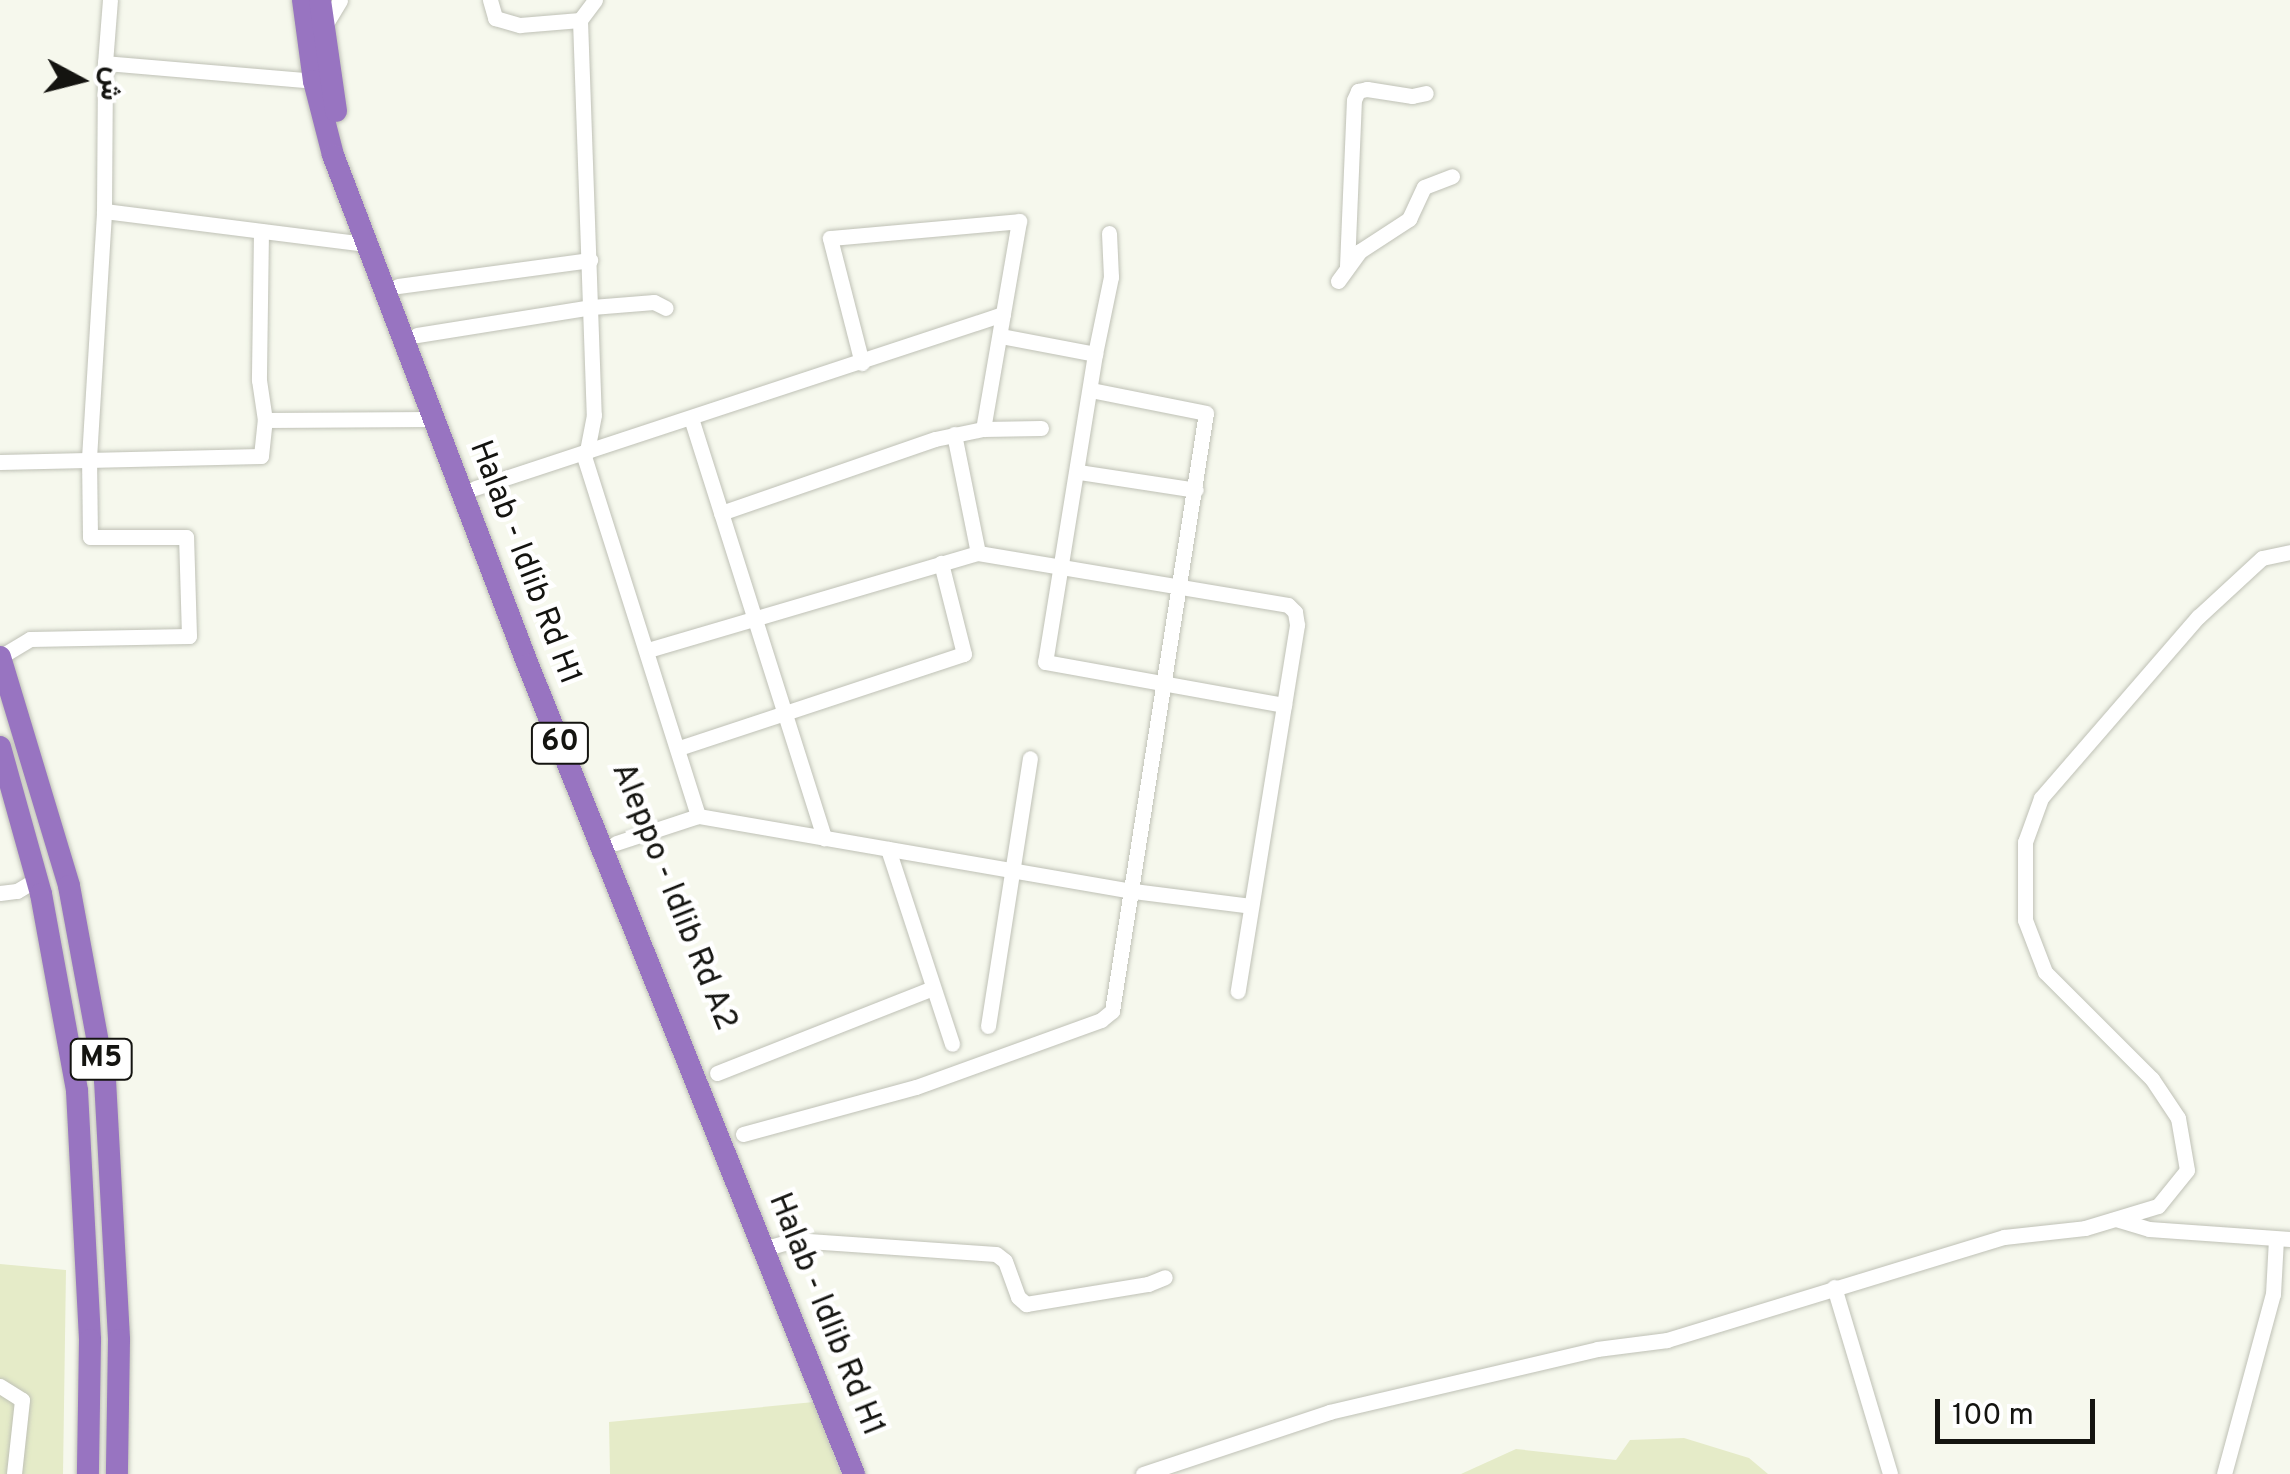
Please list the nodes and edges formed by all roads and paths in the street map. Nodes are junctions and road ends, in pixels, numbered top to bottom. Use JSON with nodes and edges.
{"nodes":[{"id":1,"x":110,"y":0,"type":"edge"},
{"id":2,"x":303,"y":0,"type":"edge"},
{"id":3,"x":320,"y":0,"type":"edge"},
{"id":4,"x":340,"y":0,"type":"edge"},
{"id":5,"x":490,"y":0,"type":"edge"},
{"id":6,"x":595,"y":0,"type":"edge"},
{"id":7,"x":580,"y":20,"type":"junction"},
{"id":8,"x":324,"y":27,"type":"junction"},
{"id":9,"x":105,"y":63,"type":"junction"},
{"id":10,"x":314,"y":81,"type":"junction"},
{"id":11,"x":1426,"y":93,"type":"dead end"},
{"id":12,"x":1452,"y":176,"type":"dead end"},
{"id":13,"x":104,"y":211,"type":"junction"},
{"id":14,"x":262,"y":231,"type":"junction"},
{"id":15,"x":1109,"y":234,"type":"dead end"},
{"id":16,"x":367,"y":244,"type":"junction"},
{"id":17,"x":590,"y":260,"type":"junction"},
{"id":18,"x":1347,"y":266,"type":"junction"},
{"id":19,"x":1338,"y":281,"type":"dead end"},
{"id":20,"x":398,"y":286,"type":"junction"},
{"id":21,"x":592,"y":307,"type":"junction"},
{"id":22,"x":666,"y":308,"type":"dead end"},
{"id":23,"x":1003,"y":314,"type":"junction"},
{"id":24,"x":417,"y":335,"type":"junction"},
{"id":25,"x":1001,"y":336,"type":"junction"},
{"id":26,"x":1095,"y":354,"type":"junction"},
{"id":27,"x":862,"y":363,"type":"junction"},
{"id":28,"x":1091,"y":390,"type":"junction"},
{"id":29,"x":433,"y":418,"type":"junction"},
{"id":30,"x":691,"y":418,"type":"junction"},
{"id":31,"x":265,"y":420,"type":"junction"},
{"id":32,"x":1041,"y":428,"type":"dead end"},
{"id":33,"x":983,"y":430,"type":"junction"},
{"id":34,"x":954,"y":434,"type":"junction"},
{"id":35,"x":585,"y":452,"type":"junction"},
{"id":36,"x":89,"y":458,"type":"junction"},
{"id":37,"x":0,"y":462,"type":"edge"},
{"id":38,"x":1078,"y":472,"type":"junction"},
{"id":39,"x":475,"y":488,"type":"junction"},
{"id":40,"x":1196,"y":490,"type":"junction"},
{"id":41,"x":721,"y":513,"type":"junction"},
{"id":42,"x":2290,"y":552,"type":"edge"},
{"id":43,"x":978,"y":554,"type":"junction"},
{"id":44,"x":942,"y":563,"type":"junction"},
{"id":45,"x":1059,"y":569,"type":"junction"},
{"id":46,"x":1180,"y":584,"type":"junction"},
{"id":47,"x":754,"y":618,"type":"junction"},
{"id":48,"x":648,"y":650,"type":"junction"},
{"id":49,"x":0,"y":657,"type":"edge"},
{"id":50,"x":1164,"y":684,"type":"junction"},
{"id":51,"x":1284,"y":705,"type":"junction"},
{"id":52,"x":784,"y":713,"type":"junction"},
{"id":53,"x":0,"y":747,"type":"edge"},
{"id":54,"x":679,"y":748,"type":"junction"},
{"id":55,"x":1030,"y":758,"type":"dead end"},
{"id":56,"x":698,"y":816,"type":"junction"},
{"id":57,"x":824,"y":838,"type":"junction"},
{"id":58,"x":610,"y":845,"type":"junction"},
{"id":59,"x":888,"y":849,"type":"junction"},
{"id":60,"x":1012,"y":870,"type":"junction"},
{"id":61,"x":37,"y":878,"type":"junction"},
{"id":62,"x":1133,"y":891,"type":"junction"},
{"id":63,"x":0,"y":893,"type":"edge"},
{"id":64,"x":1251,"y":906,"type":"junction"},
{"id":65,"x":933,"y":988,"type":"junction"},
{"id":66,"x":1238,"y":990,"type":"dead end"},
{"id":67,"x":988,"y":1026,"type":"dead end"},
{"id":68,"x":952,"y":1044,"type":"dead end"},
{"id":69,"x":717,"y":1073,"type":"dead end"},
{"id":70,"x":743,"y":1134,"type":"dead end"},
{"id":71,"x":2116,"y":1219,"type":"junction"},
{"id":72,"x":2283,"y":1239,"type":"edge"},
{"id":73,"x":770,"y":1246,"type":"junction"},
{"id":74,"x":1165,"y":1278,"type":"dead end"},
{"id":75,"x":1834,"y":1287,"type":"junction"},
{"id":76,"x":0,"y":1386,"type":"edge"},
{"id":77,"x":14,"y":1474,"type":"edge"},
{"id":78,"x":88,"y":1474,"type":"edge"},
{"id":79,"x":116,"y":1474,"type":"edge"},
{"id":80,"x":854,"y":1474,"type":"edge"},
{"id":81,"x":868,"y":1474,"type":"edge"},
{"id":82,"x":1143,"y":1474,"type":"edge"},
{"id":83,"x":1890,"y":1474,"type":"edge"},
{"id":84,"x":2224,"y":1474,"type":"edge"}],
"edges":[{"from":1,"to":9,"type":"street"},
{"from":2,"to":10,"type":"highway","name":"Halab - Idlib Rd H1","number":"60"},
{"from":3,"to":8,"type":"highway","name":"Aleppo - Idlib Rd A2","number":"60"},
{"from":4,"to":8,"type":"street"},
{"from":5,"to":7,"type":"street"},
{"from":6,"to":7,"type":"street"},
{"from":7,"to":17,"type":"street"},
{"from":8,"to":20,"type":"highway","name":"Aleppo - Idlib Rd A2","number":"60"},
{"from":9,"to":10,"type":"street"},
{"from":9,"to":13,"type":"street"},
{"from":10,"to":16,"type":"highway","name":"Halab - Idlib Rd H1","number":"60"},
{"from":11,"to":18,"type":"street"},
{"from":12,"to":18,"type":"street"},
{"from":13,"to":14,"type":"street"},
{"from":13,"to":36,"type":"street"},
{"from":14,"to":16,"type":"street"},
{"from":14,"to":31,"type":"street"},
{"from":15,"to":26,"type":"street"},
{"from":16,"to":29,"type":"highway","name":"Halab - Idlib Rd H1","number":"60"},
{"from":17,"to":20,"type":"street"},
{"from":17,"to":21,"type":"street"},
{"from":18,"to":19,"type":"street"},
{"from":20,"to":24,"type":"highway","name":"Aleppo - Idlib Rd A2","number":"60"},
{"from":21,"to":22,"type":"street"},
{"from":21,"to":24,"type":"street"},
{"from":21,"to":35,"type":"street"},
{"from":23,"to":25,"type":"street"},
{"from":23,"to":27,"type":"street"},
{"from":23,"to":27,"type":"street"},
{"from":24,"to":39,"type":"highway","name":"Aleppo - Idlib Rd A2","number":"60"},
{"from":25,"to":26,"type":"street"},
{"from":25,"to":33,"type":"street"},
{"from":26,"to":28,"type":"street"},
{"from":27,"to":30,"type":"street"},
{"from":28,"to":38,"type":"street"},
{"from":28,"to":40,"type":"street"},
{"from":29,"to":31,"type":"street"},
{"from":29,"to":58,"type":"highway","name":"Halab - Idlib Rd H1","number":"60"},
{"from":30,"to":35,"type":"street"},
{"from":30,"to":41,"type":"street"},
{"from":31,"to":36,"type":"street"},
{"from":32,"to":33,"type":"street"},
{"from":33,"to":34,"type":"street"},
{"from":34,"to":41,"type":"street"},
{"from":34,"to":43,"type":"street"},
{"from":35,"to":39,"type":"street"},
{"from":35,"to":48,"type":"street"},
{"from":36,"to":37,"type":"street"},
{"from":36,"to":49,"type":"street"},
{"from":38,"to":40,"type":"street"},
{"from":38,"to":45,"type":"street"},
{"from":39,"to":58,"type":"highway","name":"Aleppo - Idlib Rd A2","number":"60"},
{"from":40,"to":46,"type":"street"},
{"from":41,"to":47,"type":"street"},
{"from":42,"to":71,"type":"street"},
{"from":43,"to":44,"type":"street"},
{"from":43,"to":45,"type":"street"},
{"from":44,"to":47,"type":"street"},
{"from":44,"to":52,"type":"street"},
{"from":45,"to":46,"type":"street"},
{"from":45,"to":50,"type":"street"},
{"from":46,"to":50,"type":"street"},
{"from":46,"to":51,"type":"street"},
{"from":47,"to":48,"type":"street"},
{"from":47,"to":52,"type":"street"},
{"from":48,"to":54,"type":"street"},
{"from":49,"to":79,"type":"highway","number":"M5"},
{"from":50,"to":51,"type":"street"},
{"from":50,"to":62,"type":"street"},
{"from":51,"to":64,"type":"street"},
{"from":52,"to":54,"type":"street"},
{"from":52,"to":57,"type":"street"},
{"from":53,"to":61,"type":"highway","number":"M5"},
{"from":54,"to":56,"type":"street"},
{"from":55,"to":60,"type":"street"},
{"from":56,"to":57,"type":"street"},
{"from":56,"to":58,"type":"street"},
{"from":57,"to":59,"type":"street"},
{"from":58,"to":73,"type":"highway","name":"Aleppo - Idlib Rd A2","number":"60"},
{"from":59,"to":60,"type":"street"},
{"from":59,"to":65,"type":"street"},
{"from":60,"to":62,"type":"street"},
{"from":60,"to":67,"type":"street"},
{"from":61,"to":63,"type":"street"},
{"from":61,"to":78,"type":"highway","number":"M5"},
{"from":62,"to":64,"type":"street"},
{"from":62,"to":70,"type":"street"},
{"from":64,"to":66,"type":"street"},
{"from":65,"to":68,"type":"street"},
{"from":65,"to":69,"type":"street"},
{"from":71,"to":72,"type":"street"},
{"from":71,"to":75,"type":"street"},
{"from":72,"to":84,"type":"street"},
{"from":73,"to":74,"type":"street"},
{"from":73,"to":80,"type":"highway","name":"Halab - Idlib Rd H1","number":"60"},
{"from":73,"to":81,"type":"highway","name":"Aleppo - Idlib Rd A2","number":"60"},
{"from":75,"to":82,"type":"street"},
{"from":75,"to":83,"type":"street"},
{"from":76,"to":77,"type":"street"}]}
